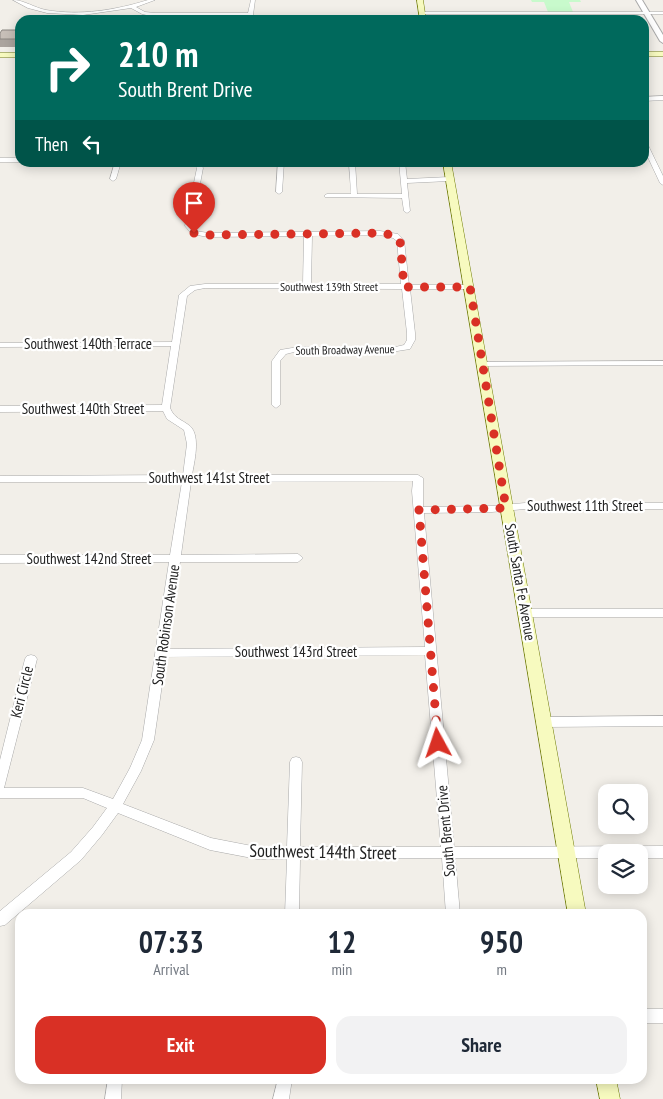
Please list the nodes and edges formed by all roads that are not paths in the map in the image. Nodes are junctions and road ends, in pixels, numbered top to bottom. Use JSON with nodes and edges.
{"nodes":[{"id":1,"x":15,"y":0,"type":"edge"},
{"id":2,"x":153,"y":0,"type":"edge"},
{"id":3,"x":253,"y":0,"type":"edge"},
{"id":4,"x":420,"y":0,"type":"edge"},
{"id":5,"x":639,"y":0,"type":"edge"},
{"id":6,"x":131,"y":6,"type":"junction"},
{"id":7,"x":647,"y":13,"type":"junction"},
{"id":8,"x":663,"y":13,"type":"edge"},
{"id":9,"x":422,"y":15,"type":"edge"},
{"id":10,"x":534,"y":15,"type":"edge"},
{"id":11,"x":649,"y":16,"type":"edge"},
{"id":12,"x":662,"y":38,"type":"edge"},
{"id":13,"x":649,"y":54,"type":"edge"},
{"id":14,"x":663,"y":54,"type":"edge"},
{"id":15,"x":0,"y":55,"type":"edge"},
{"id":16,"x":15,"y":55,"type":"edge"},
{"id":17,"x":663,"y":98,"type":"edge"},
{"id":18,"x":649,"y":99,"type":"edge"},
{"id":19,"x":649,"y":154,"type":"edge"},
{"id":20,"x":0,"y":160,"type":"edge"},
{"id":21,"x":15,"y":160,"type":"edge"},
{"id":22,"x":116,"y":167,"type":"edge"},
{"id":23,"x":200,"y":167,"type":"edge"},
{"id":24,"x":281,"y":167,"type":"edge"},
{"id":25,"x":352,"y":167,"type":"edge"},
{"id":26,"x":403,"y":167,"type":"edge"},
{"id":27,"x":447,"y":167,"type":"edge"},
{"id":28,"x":113,"y":178,"type":"dead end"},
{"id":29,"x":404,"y":178,"type":"junction"},
{"id":30,"x":449,"y":179,"type":"junction"},
{"id":31,"x":663,"y":183,"type":"edge"},
{"id":32,"x":279,"y":192,"type":"dead end"},
{"id":33,"x":327,"y":196,"type":"dead end"},
{"id":34,"x":354,"y":196,"type":"junction"},
{"id":35,"x":406,"y":196,"type":"junction"},
{"id":36,"x":407,"y":210,"type":"dead end"},
{"id":37,"x":308,"y":234,"type":"junction"},
{"id":38,"x":307,"y":287,"type":"junction"},
{"id":39,"x":404,"y":287,"type":"junction"},
{"id":40,"x":470,"y":287,"type":"junction"},
{"id":41,"x":176,"y":344,"type":"junction"},
{"id":42,"x":0,"y":345,"type":"edge"},
{"id":43,"x":663,"y":363,"type":"edge"},
{"id":44,"x":483,"y":364,"type":"junction"},
{"id":45,"x":276,"y":405,"type":"dead end"},
{"id":46,"x":166,"y":408,"type":"junction"},
{"id":47,"x":0,"y":409,"type":"edge"},
{"id":48,"x":186,"y":478,"type":"junction"},
{"id":49,"x":418,"y":478,"type":"joint"},
{"id":50,"x":0,"y":479,"type":"edge"},
{"id":51,"x":663,"y":506,"type":"edge"},
{"id":52,"x":506,"y":508,"type":"junction"},
{"id":53,"x":419,"y":510,"type":"junction"},
{"id":54,"x":298,"y":558,"type":"dead end"},
{"id":55,"x":0,"y":559,"type":"edge"},
{"id":56,"x":175,"y":559,"type":"junction"},
{"id":57,"x":525,"y":613,"type":"junction"},
{"id":58,"x":663,"y":613,"type":"edge"},
{"id":59,"x":430,"y":651,"type":"junction"},
{"id":60,"x":162,"y":653,"type":"junction"},
{"id":61,"x":31,"y":659,"type":"dead end"},
{"id":62,"x":544,"y":722,"type":"junction"},
{"id":63,"x":663,"y":722,"type":"edge"},
{"id":64,"x":296,"y":762,"type":"dead end"},
{"id":65,"x":0,"y":784,"type":"edge"},
{"id":66,"x":0,"y":793,"type":"edge"},
{"id":67,"x":114,"y":804,"type":"junction"},
{"id":68,"x":567,"y":852,"type":"junction"},
{"id":69,"x":663,"y":852,"type":"edge"},
{"id":70,"x":448,"y":853,"type":"junction"},
{"id":71,"x":294,"y":854,"type":"junction"},
{"id":72,"x":292,"y":909,"type":"edge"},
{"id":73,"x":453,"y":909,"type":"edge"},
{"id":74,"x":576,"y":909,"type":"edge"},
{"id":75,"x":0,"y":920,"type":"edge"},
{"id":76,"x":647,"y":1016,"type":"edge"},
{"id":77,"x":663,"y":1016,"type":"edge"},
{"id":78,"x":114,"y":1084,"type":"edge"},
{"id":79,"x":284,"y":1084,"type":"edge"},
{"id":80,"x":607,"y":1084,"type":"edge"},
{"id":81,"x":113,"y":1099,"type":"edge"},
{"id":82,"x":281,"y":1099,"type":"edge"},
{"id":83,"x":610,"y":1099,"type":"edge"}],
"edges":[{"from":1,"to":6,"type":"street"},
{"from":2,"to":6,"type":"street"},
{"from":3,"to":6,"type":"street"},
{"from":4,"to":9,"type":"main road"},
{"from":5,"to":7,"type":"street"},
{"from":7,"to":8,"type":"street"},
{"from":7,"to":10,"type":"street"},
{"from":11,"to":12,"type":"street"},
{"from":13,"to":14,"type":"main road"},
{"from":15,"to":16,"type":"main road"},
{"from":17,"to":18,"type":"street"},
{"from":19,"to":31,"type":"street"},
{"from":20,"to":21,"type":"street"},
{"from":22,"to":28,"type":"street"},
{"from":23,"to":37,"type":"street"},
{"from":24,"to":32,"type":"street"},
{"from":25,"to":34,"type":"street"},
{"from":26,"to":29,"type":"street"},
{"from":27,"to":30,"type":"main road","name":"South Santa Fe Avenue"},
{"from":29,"to":30,"type":"street"},
{"from":29,"to":35,"type":"street"},
{"from":30,"to":40,"type":"main road","name":"South Santa Fe Avenue"},
{"from":33,"to":34,"type":"street"},
{"from":34,"to":35,"type":"street"},
{"from":35,"to":36,"type":"street"},
{"from":37,"to":38,"type":"street"},
{"from":37,"to":39,"type":"street","name":"South Broadway Avenue"},
{"from":38,"to":39,"type":"street","name":"Southwest 139th Street"},
{"from":38,"to":41,"type":"street","name":"Southwest 139th Street"},
{"from":39,"to":40,"type":"street","name":"Southwest 139th Street"},
{"from":39,"to":45,"type":"street","name":"South Broadway Avenue"},
{"from":40,"to":44,"type":"main road","name":"South Santa Fe Avenue"},
{"from":41,"to":42,"type":"street","name":"Southwest 140th Terrace"},
{"from":41,"to":46,"type":"street"},
{"from":43,"to":44,"type":"street"},
{"from":44,"to":52,"type":"main road","name":"South Santa Fe Avenue"},
{"from":46,"to":47,"type":"street","name":"Southwest 140th Street"},
{"from":46,"to":48,"type":"street","name":"South Robinson Avenue"},
{"from":48,"to":49,"type":"street","name":"Southwest 141st Street"},
{"from":48,"to":50,"type":"street","name":"Southwest 141st Street"},
{"from":48,"to":56,"type":"street","name":"South Robinson Avenue"},
{"from":49,"to":53,"type":"street","name":"South Brent Drive"},
{"from":51,"to":52,"type":"street","name":"Southwest 11th Street"},
{"from":52,"to":53,"type":"street"},
{"from":52,"to":57,"type":"main road","name":"South Santa Fe Avenue"},
{"from":53,"to":59,"type":"street","name":"South Brent Drive"},
{"from":54,"to":56,"type":"street","name":"Southwest 142nd Street"},
{"from":55,"to":56,"type":"street","name":"Southwest 142nd Street"},
{"from":56,"to":60,"type":"street","name":"South Robinson Avenue"},
{"from":57,"to":58,"type":"street"},
{"from":57,"to":62,"type":"main road","name":"South Santa Fe Avenue"},
{"from":59,"to":60,"type":"street","name":"Southwest 143rd Street"},
{"from":59,"to":70,"type":"street","name":"South Brent Drive"},
{"from":60,"to":67,"type":"street","name":"South Robinson Avenue"},
{"from":61,"to":65,"type":"street","name":"Keri Circle"},
{"from":62,"to":63,"type":"street"},
{"from":62,"to":68,"type":"main road","name":"South Santa Fe Avenue"},
{"from":64,"to":71,"type":"street"},
{"from":66,"to":67,"type":"street","name":"Southwest 144th Street"},
{"from":67,"to":71,"type":"street","name":"Southwest 144th Street"},
{"from":67,"to":75,"type":"street","name":"South Robinson Avenue"},
{"from":68,"to":69,"type":"street","name":"Southwest 144th Street"},
{"from":68,"to":70,"type":"street","name":"Southwest 144th Street"},
{"from":68,"to":74,"type":"main road","name":"South Santa Fe Avenue"},
{"from":70,"to":71,"type":"street","name":"Southwest 144th Street"},
{"from":70,"to":73,"type":"street","name":"South Brent Drive"},
{"from":71,"to":72,"type":"street"},
{"from":76,"to":77,"type":"street"},
{"from":78,"to":81,"type":"street"},
{"from":79,"to":82,"type":"street"},
{"from":80,"to":83,"type":"main road"}]}
